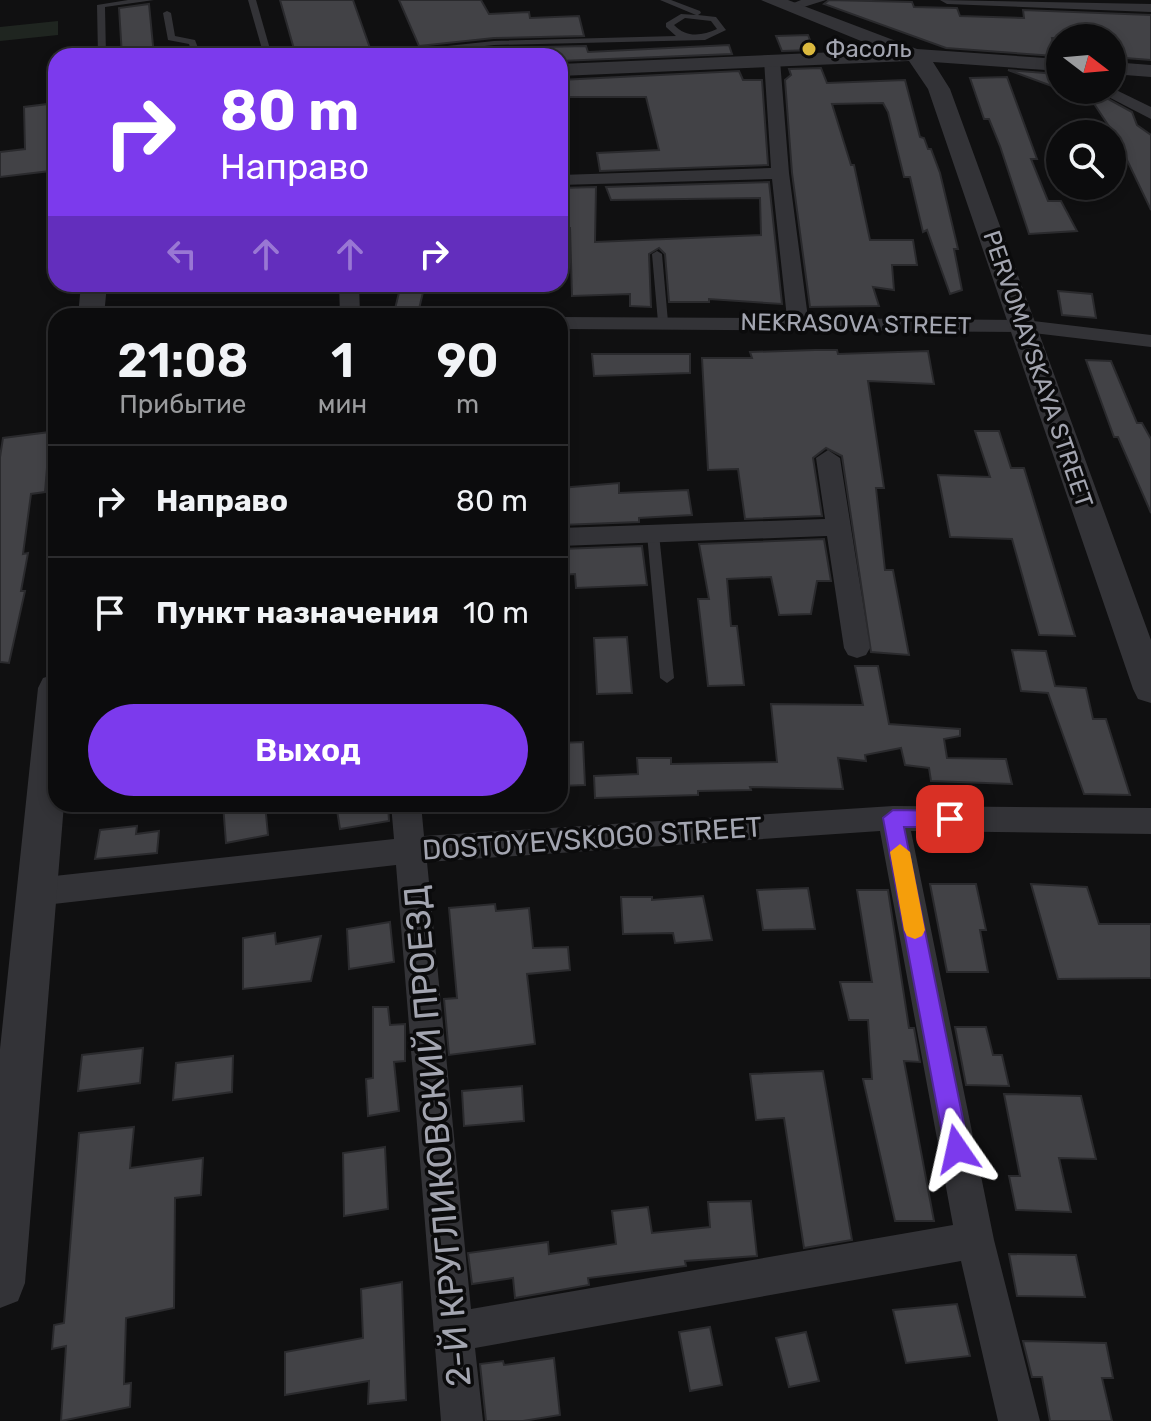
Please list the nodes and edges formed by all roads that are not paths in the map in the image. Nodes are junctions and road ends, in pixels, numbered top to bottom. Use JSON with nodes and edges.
{"nodes":[{"id":1,"x":150,"y":0,"type":"edge"},
{"id":2,"x":252,"y":0,"type":"edge"},
{"id":3,"x":664,"y":0,"type":"edge"},
{"id":4,"x":819,"y":0,"type":"edge"},
{"id":5,"x":947,"y":0,"type":"edge"},
{"id":6,"x":781,"y":4,"type":"edge"},
{"id":7,"x":1151,"y":8,"type":"edge"},
{"id":8,"x":167,"y":13,"type":"dead end"},
{"id":9,"x":709,"y":17,"type":"junction"},
{"id":10,"x":698,"y":38,"type":"junction"},
{"id":11,"x":102,"y":48,"type":"edge"},
{"id":12,"x":194,"y":48,"type":"edge"},
{"id":13,"x":266,"y":48,"type":"edge"},
{"id":14,"x":447,"y":48,"type":"edge"},
{"id":15,"x":914,"y":55,"type":"junction"},
{"id":16,"x":772,"y":60,"type":"junction"},
{"id":17,"x":1046,"y":65,"type":"edge"},
{"id":18,"x":1126,"y":69,"type":"edge"},
{"id":19,"x":568,"y":70,"type":"edge"},
{"id":20,"x":1151,"y":71,"type":"edge"},
{"id":21,"x":1126,"y":102,"type":"edge"},
{"id":22,"x":1151,"y":114,"type":"edge"},
{"id":23,"x":780,"y":173,"type":"junction"},
{"id":24,"x":568,"y":180,"type":"edge"},
{"id":25,"x":657,"y":254,"type":"dead end"},
{"id":26,"x":663,"y":322,"type":"junction"},
{"id":27,"x":568,"y":323,"type":"edge"},
{"id":28,"x":798,"y":324,"type":"junction"},
{"id":29,"x":1025,"y":326,"type":"junction"},
{"id":30,"x":1151,"y":341,"type":"edge"},
{"id":31,"x":828,"y":458,"type":"dead end"},
{"id":32,"x":836,"y":527,"type":"junction"},
{"id":33,"x":653,"y":534,"type":"junction"},
{"id":34,"x":568,"y":537,"type":"edge"},
{"id":35,"x":857,"y":648,"type":"dead end"},
{"id":36,"x":667,"y":678,"type":"dead end"},
{"id":37,"x":1151,"y":689,"type":"edge"},
{"id":38,"x":48,"y":770,"type":"edge"},
{"id":39,"x":407,"y":812,"type":"edge"},
{"id":40,"x":893,"y":818,"type":"junction"},
{"id":41,"x":1151,"y":821,"type":"edge"},
{"id":42,"x":413,"y":850,"type":"junction"},
{"id":43,"x":36,"y":892,"type":"junction"},
{"id":44,"x":975,"y":1240,"type":"junction"},
{"id":45,"x":0,"y":1283,"type":"edge"},
{"id":46,"x":453,"y":1332,"type":"junction"},
{"id":47,"x":462,"y":1421,"type":"edge"},
{"id":48,"x":1019,"y":1421,"type":"edge"}],
"edges":[{"from":1,"to":11,"type":"lane"},
{"from":2,"to":13,"type":"lane"},
{"from":3,"to":9,"type":"lane"},
{"from":4,"to":6,"type":"street"},
{"from":5,"to":7,"type":"street"},
{"from":6,"to":15,"type":"street"},
{"from":8,"to":12,"type":"lane"},
{"from":9,"to":10,"type":"lane"},
{"from":9,"to":10,"type":"lane"},
{"from":10,"to":14,"type":"lane"},
{"from":15,"to":16,"type":"street"},
{"from":15,"to":17,"type":"street"},
{"from":15,"to":29,"type":"street","name":"PERVOMAYSKAYA STREET"},
{"from":16,"to":19,"type":"street"},
{"from":16,"to":23,"type":"street"},
{"from":18,"to":20,"type":"street"},
{"from":21,"to":22,"type":"street"},
{"from":23,"to":24,"type":"street"},
{"from":23,"to":28,"type":"street"},
{"from":25,"to":26,"type":"lane"},
{"from":26,"to":27,"type":"street","name":"NEKRASOVA STREET"},
{"from":26,"to":28,"type":"street","name":"NEKRASOVA STREET"},
{"from":28,"to":29,"type":"street","name":"NEKRASOVA STREET"},
{"from":29,"to":30,"type":"street","name":"NEKRASOVA STREET"},
{"from":29,"to":37,"type":"street","name":"PERVOMAYSKAYA STREET"},
{"from":31,"to":32,"type":"street"},
{"from":32,"to":33,"type":"street"},
{"from":32,"to":35,"type":"street"},
{"from":33,"to":34,"type":"street"},
{"from":33,"to":36,"type":"lane"},
{"from":38,"to":43,"type":"street"},
{"from":39,"to":42,"type":"street","name":"2-Й КРУГЛИКОВСКИЙ ПРОЕЗД"},
{"from":40,"to":41,"type":"street","name":"DOSTOYEVSKOGO STREET"},
{"from":40,"to":42,"type":"street","name":"DOSTOYEVSKOGO STREET"},
{"from":40,"to":44,"type":"street"},
{"from":42,"to":43,"type":"street","name":"DOSTOYEVSKOGO STREET"},
{"from":42,"to":46,"type":"street","name":"2-Й КРУГЛИКОВСКИЙ ПРОЕЗД"},
{"from":43,"to":45,"type":"street"},
{"from":44,"to":46,"type":"street"},
{"from":44,"to":48,"type":"street"},
{"from":46,"to":47,"type":"street","name":"2-Й КРУГЛИКОВСКИЙ ПРОЕЗД"}]}
